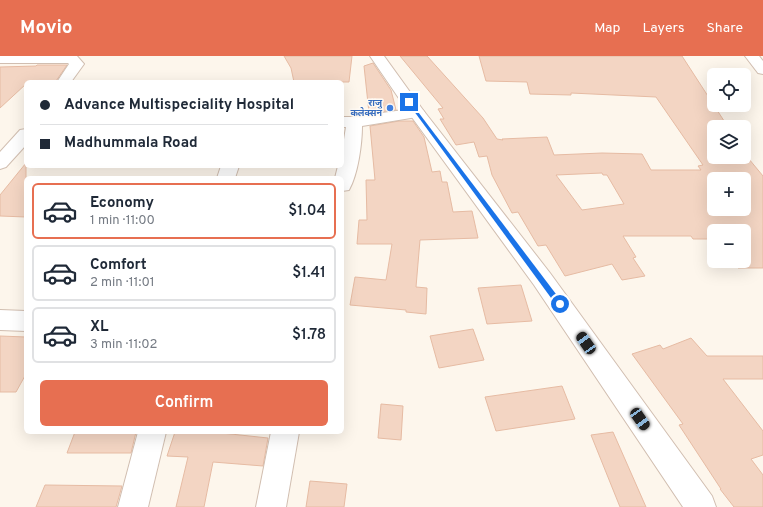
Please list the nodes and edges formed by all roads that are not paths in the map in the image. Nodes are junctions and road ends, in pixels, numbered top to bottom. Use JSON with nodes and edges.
{"nodes":[{"id":1,"x":377,"y":56,"type":"edge"},
{"id":2,"x":752,"y":56,"type":"edge"},
{"id":3,"x":0,"y":59,"type":"edge"},
{"id":4,"x":763,"y":70,"type":"edge"},
{"id":5,"x":65,"y":80,"type":"edge"},
{"id":6,"x":417,"y":113,"type":"junction"},
{"id":7,"x":348,"y":122,"type":"edge"},
{"id":8,"x":24,"y":136,"type":"edge"},
{"id":9,"x":0,"y":164,"type":"edge"},
{"id":10,"x":344,"y":179,"type":"edge"},
{"id":11,"x":0,"y":320,"type":"edge"},
{"id":12,"x":24,"y":321,"type":"edge"},
{"id":13,"x":151,"y":434,"type":"edge"},
{"id":14,"x":285,"y":434,"type":"edge"},
{"id":15,"x":132,"y":507,"type":"edge"},
{"id":16,"x":270,"y":507,"type":"edge"},
{"id":17,"x":701,"y":507,"type":"edge"}],
"edges":[{"from":1,"to":6,"type":"street"},
{"from":2,"to":4,"type":"street"},
{"from":3,"to":5,"type":"street"},
{"from":6,"to":7,"type":"street"},
{"from":6,"to":17,"type":"street"},
{"from":7,"to":10,"type":"street"},
{"from":8,"to":9,"type":"street"},
{"from":11,"to":12,"type":"street"},
{"from":13,"to":15,"type":"street"},
{"from":14,"to":16,"type":"street"}]}
